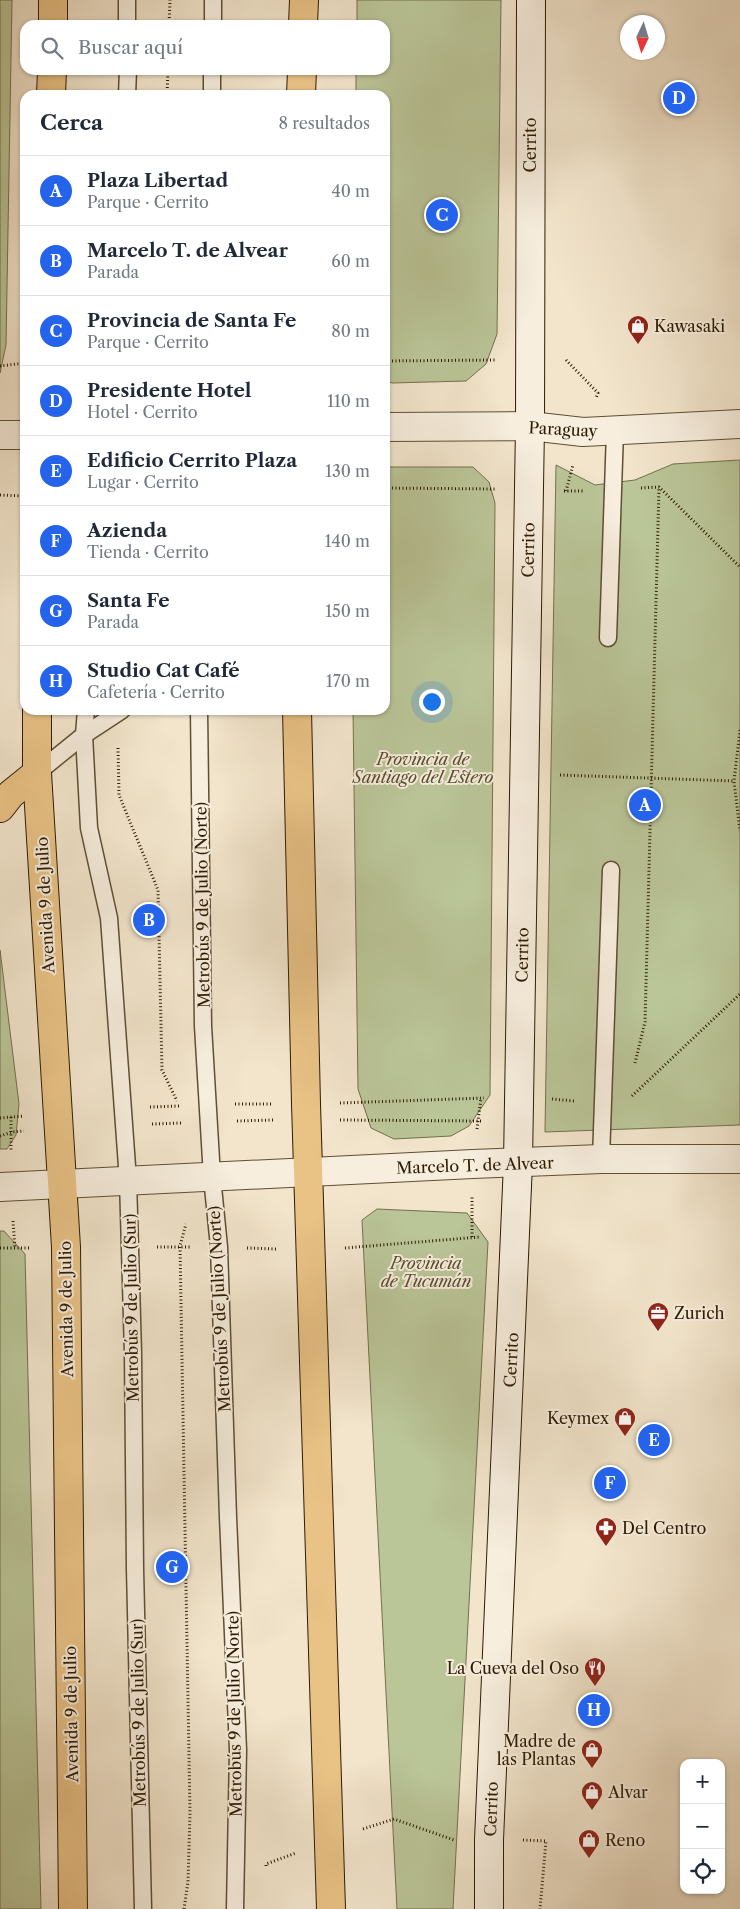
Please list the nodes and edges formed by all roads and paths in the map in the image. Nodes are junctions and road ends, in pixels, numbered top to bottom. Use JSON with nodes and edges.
{"nodes":[{"id":1,"x":53,"y":0,"type":"edge"},
{"id":2,"x":127,"y":0,"type":"edge"},
{"id":3,"x":170,"y":0,"type":"edge"},
{"id":4,"x":213,"y":0,"type":"edge"},
{"id":5,"x":304,"y":0,"type":"edge"},
{"id":6,"x":531,"y":0,"type":"edge"},
{"id":7,"x":53,"y":20,"type":"edge"},
{"id":8,"x":127,"y":20,"type":"edge"},
{"id":9,"x":169,"y":20,"type":"edge"},
{"id":10,"x":213,"y":20,"type":"edge"},
{"id":11,"x":303,"y":20,"type":"edge"},
{"id":12,"x":52,"y":75,"type":"edge"},
{"id":13,"x":128,"y":75,"type":"edge"},
{"id":14,"x":168,"y":75,"type":"edge"},
{"id":15,"x":212,"y":75,"type":"edge"},
{"id":16,"x":302,"y":75,"type":"edge"},
{"id":17,"x":51,"y":90,"type":"edge"},
{"id":18,"x":127,"y":90,"type":"edge"},
{"id":19,"x":168,"y":90,"type":"edge"},
{"id":20,"x":212,"y":90,"type":"edge"},
{"id":21,"x":301,"y":90,"type":"edge"},
{"id":22,"x":20,"y":364,"type":"edge"},
{"id":23,"x":0,"y":366,"type":"edge"},
{"id":24,"x":740,"y":424,"type":"edge"},
{"id":25,"x":530,"y":426,"type":"junction"},
{"id":26,"x":390,"y":427,"type":"edge"},
{"id":27,"x":615,"y":431,"type":"junction"},
{"id":28,"x":0,"y":435,"type":"edge"},
{"id":29,"x":20,"y":435,"type":"edge"},
{"id":30,"x":659,"y":487,"type":"junction"},
{"id":31,"x":390,"y":488,"type":"edge"},
{"id":32,"x":529,"y":489,"type":"junction"},
{"id":33,"x":612,"y":490,"type":"junction"},
{"id":34,"x":0,"y":495,"type":"edge"},
{"id":35,"x":20,"y":496,"type":"edge"},
{"id":36,"x":740,"y":567,"type":"edge"},
{"id":37,"x":608,"y":638,"type":"dead end"},
{"id":38,"x":37,"y":715,"type":"edge"},
{"id":39,"x":86,"y":715,"type":"edge"},
{"id":40,"x":115,"y":715,"type":"edge"},
{"id":41,"x":120,"y":715,"type":"edge"},
{"id":42,"x":200,"y":715,"type":"edge"},
{"id":43,"x":297,"y":715,"type":"edge"},
{"id":44,"x":740,"y":730,"type":"edge"},
{"id":45,"x":84,"y":735,"type":"junction"},
{"id":46,"x":37,"y":773,"type":"junction"},
{"id":47,"x":524,"y":775,"type":"junction"},
{"id":48,"x":651,"y":778,"type":"junction"},
{"id":49,"x":734,"y":781,"type":"junction"},
{"id":50,"x":0,"y":808,"type":"edge"},
{"id":51,"x":740,"y":831,"type":"edge"},
{"id":52,"x":611,"y":870,"type":"dead end"},
{"id":53,"x":740,"y":994,"type":"edge"},
{"id":54,"x":634,"y":1067,"type":"dead end"},
{"id":55,"x":604,"y":1103,"type":"junction"},
{"id":56,"x":740,"y":1158,"type":"edge"},
{"id":57,"x":601,"y":1159,"type":"junction"},
{"id":58,"x":518,"y":1163,"type":"junction"},
{"id":59,"x":308,"y":1173,"type":"junction"},
{"id":60,"x":212,"y":1177,"type":"junction"},
{"id":61,"x":185,"y":1179,"type":"junction"},
{"id":62,"x":128,"y":1180,"type":"junction"},
{"id":63,"x":63,"y":1184,"type":"junction"},
{"id":64,"x":0,"y":1187,"type":"edge"},
{"id":65,"x":516,"y":1237,"type":"junction"},
{"id":66,"x":180,"y":1246,"type":"junction"},
{"id":67,"x":131,"y":1247,"type":"junction"},
{"id":68,"x":219,"y":1247,"type":"junction"},
{"id":69,"x":0,"y":1248,"type":"edge"},
{"id":70,"x":66,"y":1248,"type":"junction"},
{"id":71,"x":311,"y":1250,"type":"junction"},
{"id":72,"x":330,"y":1840,"type":"junction"},
{"id":73,"x":490,"y":1840,"type":"junction"},
{"id":74,"x":266,"y":1873,"type":"dead end"},
{"id":75,"x":73,"y":1909,"type":"edge"},
{"id":76,"x":143,"y":1909,"type":"edge"},
{"id":77,"x":184,"y":1909,"type":"edge"},
{"id":78,"x":235,"y":1909,"type":"edge"},
{"id":79,"x":331,"y":1909,"type":"edge"},
{"id":80,"x":488,"y":1909,"type":"edge"},
{"id":81,"x":540,"y":1909,"type":"edge"}],
"edges":[{"from":1,"to":7,"type":"highway"},
{"from":2,"to":8,"type":"lane"},
{"from":3,"to":9,"type":"path"},
{"from":4,"to":10,"type":"lane"},
{"from":5,"to":11,"type":"highway"},
{"from":6,"to":25,"type":"street","name":"Cerrito"},
{"from":12,"to":17,"type":"highway"},
{"from":13,"to":18,"type":"lane"},
{"from":14,"to":19,"type":"path"},
{"from":15,"to":20,"type":"lane"},
{"from":16,"to":21,"type":"highway"},
{"from":22,"to":23,"type":"path"},
{"from":24,"to":27,"type":"street","name":"Paraguay"},
{"from":25,"to":26,"type":"street","name":"Paraguay"},
{"from":25,"to":27,"type":"street","name":"Paraguay"},
{"from":25,"to":32,"type":"street","name":"Cerrito"},
{"from":27,"to":33,"type":"lane"},
{"from":28,"to":29,"type":"street"},
{"from":30,"to":33,"type":"path"},
{"from":30,"to":36,"type":"path"},
{"from":30,"to":48,"type":"path"},
{"from":31,"to":32,"type":"path"},
{"from":32,"to":33,"type":"path"},
{"from":32,"to":47,"type":"street","name":"Cerrito"},
{"from":33,"to":37,"type":"lane"},
{"from":34,"to":35,"type":"path"},
{"from":38,"to":46,"type":"highway","name":"Avenida 9 de Julio"},
{"from":39,"to":45,"type":"lane","name":"Metrobús 9 de Julio (Sur)"},
{"from":40,"to":45,"type":"lane"},
{"from":41,"to":61,"type":"path"},
{"from":42,"to":60,"type":"lane","name":"Metrobús 9 de Julio (Norte)"},
{"from":43,"to":59,"type":"highway"},
{"from":44,"to":49,"type":"path"},
{"from":45,"to":46,"type":"lane"},
{"from":45,"to":62,"type":"lane","name":"Metrobús 9 de Julio (Sur)"},
{"from":46,"to":50,"type":"highway"},
{"from":46,"to":63,"type":"highway","name":"Avenida 9 de Julio"},
{"from":47,"to":48,"type":"path"},
{"from":47,"to":58,"type":"street","name":"Cerrito"},
{"from":48,"to":49,"type":"path"},
{"from":48,"to":54,"type":"path"},
{"from":49,"to":51,"type":"path"},
{"from":52,"to":55,"type":"lane"},
{"from":53,"to":55,"type":"path"},
{"from":55,"to":57,"type":"lane"},
{"from":56,"to":57,"type":"street","name":"Marcelo T. de Alvear"},
{"from":57,"to":58,"type":"street","name":"Marcelo T. de Alvear"},
{"from":58,"to":59,"type":"street","name":"Marcelo T. de Alvear"},
{"from":58,"to":65,"type":"street","name":"Cerrito"},
{"from":59,"to":60,"type":"street","name":"Marcelo T. de Alvear"},
{"from":59,"to":71,"type":"highway"},
{"from":60,"to":61,"type":"street","name":"Marcelo T. de Alvear"},
{"from":60,"to":68,"type":"lane","name":"Metrobús 9 de Julio (Norte)"},
{"from":61,"to":62,"type":"street","name":"Marcelo T. de Alvear"},
{"from":61,"to":66,"type":"path"},
{"from":62,"to":63,"type":"street","name":"Marcelo T. de Alvear"},
{"from":62,"to":67,"type":"lane","name":"Metrobús 9 de Julio (Sur)"},
{"from":63,"to":64,"type":"street","name":"Marcelo T. de Alvear"},
{"from":63,"to":70,"type":"highway","name":"Avenida 9 de Julio"},
{"from":65,"to":71,"type":"path"},
{"from":65,"to":73,"type":"street","name":"Cerrito"},
{"from":66,"to":67,"type":"path"},
{"from":66,"to":68,"type":"path"},
{"from":66,"to":77,"type":"path"},
{"from":67,"to":76,"type":"lane","name":"Metrobús 9 de Julio (Sur)"},
{"from":68,"to":71,"type":"path"},
{"from":68,"to":78,"type":"lane","name":"Metrobús 9 de Julio (Norte)"},
{"from":69,"to":70,"type":"path"},
{"from":70,"to":75,"type":"highway","name":"Avenida 9 de Julio"},
{"from":71,"to":72,"type":"highway"},
{"from":72,"to":73,"type":"path"},
{"from":72,"to":74,"type":"path"},
{"from":72,"to":79,"type":"highway"},
{"from":73,"to":80,"type":"street","name":"Cerrito"},
{"from":73,"to":81,"type":"path"}]}
